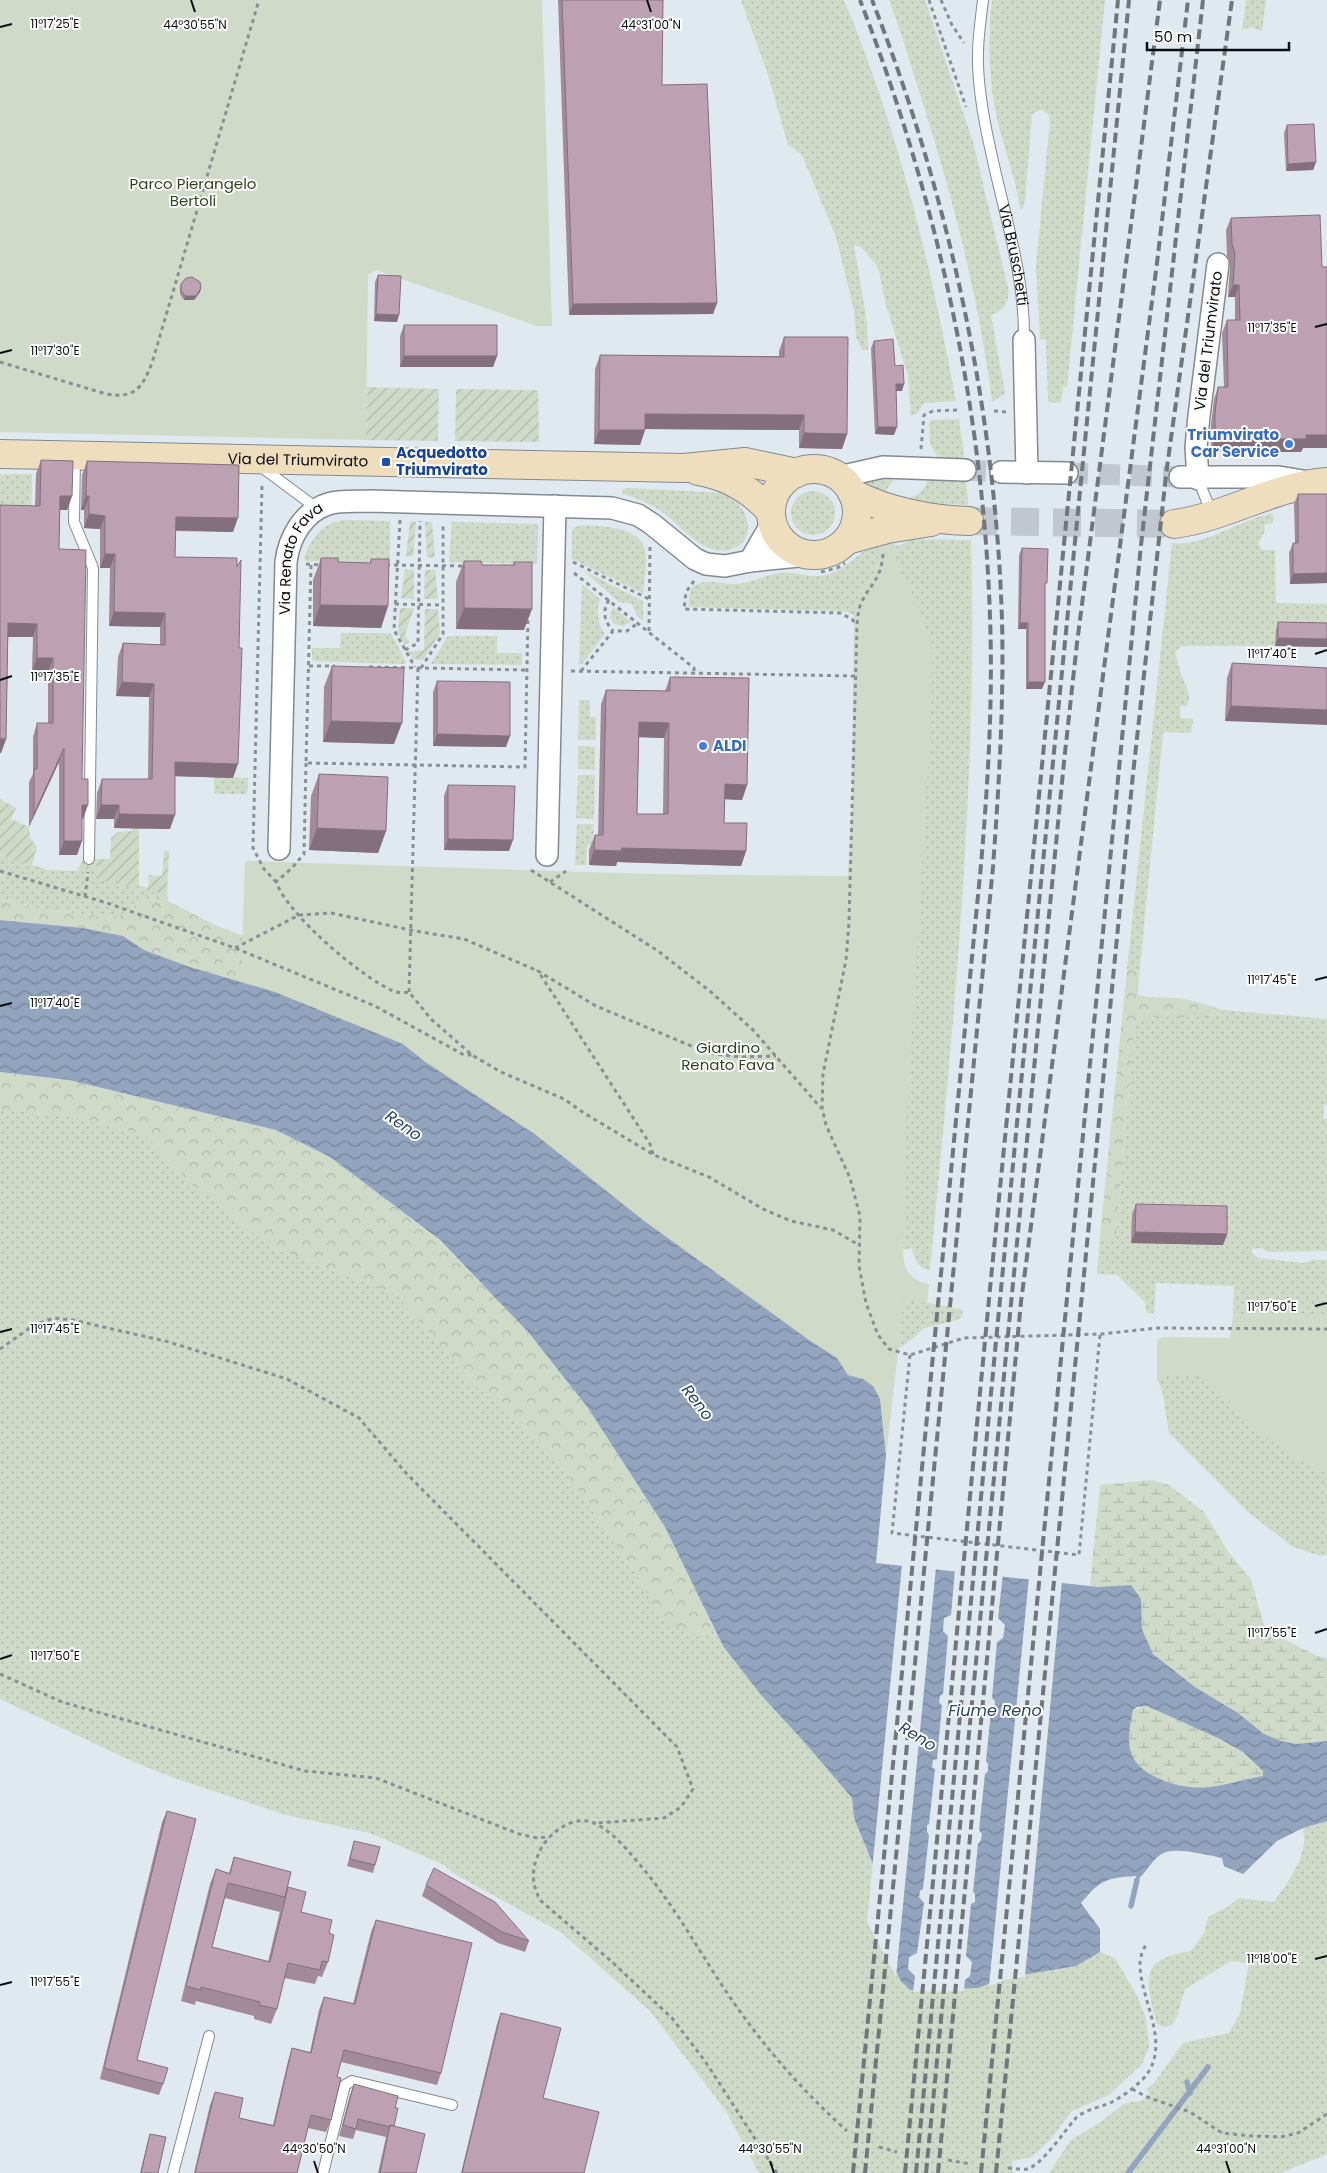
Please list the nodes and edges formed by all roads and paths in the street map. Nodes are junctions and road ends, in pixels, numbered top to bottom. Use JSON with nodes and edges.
{"nodes":[{"id":1,"x":259,"y":0,"type":"edge"},
{"id":2,"x":929,"y":0,"type":"edge"},
{"id":3,"x":941,"y":0,"type":"edge"},
{"id":4,"x":983,"y":0,"type":"edge"},
{"id":5,"x":978,"y":54,"type":"junction"},
{"id":6,"x":969,"y":115,"type":"dead end"},
{"id":7,"x":1218,"y":264,"type":"dead end"},
{"id":8,"x":1024,"y":340,"type":"joint"},
{"id":9,"x":0,"y":362,"type":"edge"},
{"id":10,"x":1010,"y":404,"type":"dead end"},
{"id":11,"x":958,"y":410,"type":"dead end"},
{"id":12,"x":994,"y":411,"type":"dead end"},
{"id":13,"x":0,"y":454,"type":"edge"},
{"id":14,"x":920,"y":455,"type":"dead end"},
{"id":15,"x":76,"y":456,"type":"junction"},
{"id":16,"x":684,"y":468,"type":"junction"},
{"id":17,"x":257,"y":469,"type":"junction"},
{"id":18,"x":965,"y":470,"type":"tunnel mouth"},
{"id":19,"x":1001,"y":472,"type":"tunnel mouth"},
{"id":20,"x":796,"y":473,"type":"junction"},
{"id":21,"x":1027,"y":473,"type":"junction"},
{"id":22,"x":1066,"y":474,"type":"tunnel mouth"},
{"id":23,"x":1189,"y":478,"type":"junction"},
{"id":24,"x":1322,"y":482,"type":"edge"},
{"id":25,"x":846,"y":485,"type":"junction"},
{"id":26,"x":556,"y":506,"type":"junction"},
{"id":27,"x":318,"y":509,"type":"junction"},
{"id":28,"x":1212,"y":515,"type":"junction"},
{"id":29,"x":400,"y":516,"type":"dead end"},
{"id":30,"x":443,"y":517,"type":"dead end"},
{"id":31,"x":772,"y":517,"type":"junction"},
{"id":32,"x":1174,"y":524,"type":"tunnel mouth"},
{"id":33,"x":847,"y":540,"type":"junction"},
{"id":34,"x":649,"y":544,"type":"dead end"},
{"id":35,"x":883,"y":547,"type":"dead end"},
{"id":36,"x":809,"y":555,"type":"junction"},
{"id":37,"x":750,"y":561,"type":"junction"},
{"id":38,"x":286,"y":562,"type":"junction"},
{"id":39,"x":311,"y":565,"type":"junction"},
{"id":40,"x":330,"y":565,"type":"edge"},
{"id":41,"x":378,"y":565,"type":"edge"},
{"id":42,"x":397,"y":566,"type":"junction"},
{"id":43,"x":420,"y":566,"type":"junction"},
{"id":44,"x":444,"y":566,"type":"junction"},
{"id":45,"x":472,"y":566,"type":"edge"},
{"id":46,"x":561,"y":567,"type":"junction"},
{"id":47,"x":649,"y":599,"type":"junction"},
{"id":48,"x":610,"y":600,"type":"junction"},
{"id":49,"x":395,"y":604,"type":"junction"},
{"id":50,"x":419,"y":605,"type":"junction"},
{"id":51,"x":443,"y":605,"type":"junction"},
{"id":52,"x":684,"y":609,"type":"dead end"},
{"id":53,"x":528,"y":614,"type":"edge"},
{"id":54,"x":638,"y":623,"type":"junction"},
{"id":55,"x":857,"y":625,"type":"junction"},
{"id":56,"x":613,"y":631,"type":"junction"},
{"id":57,"x":649,"y":631,"type":"junction"},
{"id":58,"x":405,"y":650,"type":"junction"},
{"id":59,"x":283,"y":664,"type":"junction"},
{"id":60,"x":308,"y":666,"type":"junction"},
{"id":61,"x":338,"y":666,"type":"edge"},
{"id":62,"x":367,"y":667,"type":"edge"},
{"id":63,"x":418,"y":668,"type":"junction"},
{"id":64,"x":527,"y":670,"type":"junction"},
{"id":65,"x":552,"y":671,"type":"junction"},
{"id":66,"x":581,"y":671,"type":"junction"},
{"id":67,"x":694,"y":674,"type":"junction"},
{"id":68,"x":855,"y":676,"type":"junction"},
{"id":69,"x":306,"y":763,"type":"junction"},
{"id":70,"x":416,"y":764,"type":"junction"},
{"id":71,"x":279,"y":849,"type":"dead end"},
{"id":72,"x":547,"y":856,"type":"dead end"},
{"id":73,"x":89,"y":859,"type":"joint"},
{"id":74,"x":531,"y":870,"type":"dead end"},
{"id":75,"x":0,"y":871,"type":"edge"},
{"id":76,"x":566,"y":871,"type":"dead end"},
{"id":77,"x":276,"y":882,"type":"junction"},
{"id":78,"x":550,"y":882,"type":"junction"},
{"id":79,"x":85,"y":897,"type":"junction"},
{"id":80,"x":299,"y":915,"type":"junction"},
{"id":81,"x":411,"y":930,"type":"junction"},
{"id":82,"x":235,"y":948,"type":"junction"},
{"id":83,"x":538,"y":971,"type":"junction"},
{"id":84,"x":409,"y":992,"type":"junction"},
{"id":85,"x":472,"y":1055,"type":"junction"},
{"id":86,"x":776,"y":1056,"type":"junction"},
{"id":87,"x":822,"y":1108,"type":"junction"},
{"id":88,"x":654,"y":1155,"type":"junction"},
{"id":89,"x":859,"y":1245,"type":"junction"},
{"id":90,"x":1327,"y":1330,"type":"edge"},
{"id":91,"x":1100,"y":1334,"type":"junction"},
{"id":92,"x":0,"y":1349,"type":"edge"},
{"id":93,"x":910,"y":1355,"type":"junction"},
{"id":94,"x":0,"y":1674,"type":"edge"},
{"id":95,"x":596,"y":1823,"type":"junction"},
{"id":96,"x":548,"y":1837,"type":"junction"},
{"id":97,"x":1146,"y":1944,"type":"dead end"},
{"id":98,"x":209,"y":2036,"type":"dead end"},
{"id":99,"x":1132,"y":2089,"type":"junction"},
{"id":100,"x":452,"y":2105,"type":"dead end"},
{"id":101,"x":1327,"y":2114,"type":"edge"},
{"id":102,"x":847,"y":2131,"type":"dead end"},
{"id":103,"x":879,"y":2147,"type":"dead end"},
{"id":104,"x":897,"y":2152,"type":"dead end"},
{"id":105,"x":948,"y":2160,"type":"dead end"},
{"id":106,"x":970,"y":2164,"type":"dead end"},
{"id":107,"x":1008,"y":2168,"type":"dead end"},
{"id":108,"x":1027,"y":2171,"type":"edge"},
{"id":109,"x":173,"y":2173,"type":"edge"},
{"id":110,"x":323,"y":2173,"type":"edge"},
{"id":111,"x":777,"y":2173,"type":"edge"}],
"edges":[{"from":1,"to":9,"type":"path"},
{"from":2,"to":6,"type":"path"},
{"from":3,"to":5,"type":"path"},
{"from":4,"to":5,"type":"lane","name":"Via Bruschetti"},
{"from":5,"to":8,"type":"lane","name":"Via Bruschetti"},
{"from":7,"to":23,"type":"street","name":"Via del Triumvirato"},
{"from":8,"to":21,"type":"street","name":"Via Bruschetti"},
{"from":10,"to":12,"type":"path"},
{"from":11,"to":14,"type":"path"},
{"from":13,"to":15,"type":"main road","name":"Via del Triumvirato"},
{"from":15,"to":17,"type":"main road","name":"Via del Triumvirato"},
{"from":15,"to":73,"type":"lane"},
{"from":16,"to":17,"type":"main road","name":"Via del Triumvirato"},
{"from":16,"to":20,"type":"main road","name":"Via del Triumvirato"},
{"from":16,"to":31,"type":"main road","name":"Via del Triumvirato"},
{"from":17,"to":27,"type":"lane"},
{"from":17,"to":77,"type":"path"},
{"from":18,"to":25,"type":"street"},
{"from":19,"to":21,"type":"street"},
{"from":20,"to":25,"type":"main road"},
{"from":20,"to":31,"type":"main road"},
{"from":21,"to":22,"type":"street"},
{"from":23,"to":24,"type":"street"},
{"from":23,"to":28,"type":"lane","name":"Via del Triumvirato"},
{"from":24,"to":28,"type":"main road"},
{"from":25,"to":33,"type":"main road"},
{"from":25,"to":33,"type":"main road"},
{"from":26,"to":27,"type":"street","name":"Via Renato Fava"},
{"from":26,"to":37,"type":"street","name":"Via Renato Fava"},
{"from":26,"to":46,"type":"street"},
{"from":27,"to":38,"type":"street","name":"Via Renato Fava"},
{"from":28,"to":32,"type":"main road"},
{"from":29,"to":42,"type":"path"},
{"from":30,"to":44,"type":"path"},
{"from":31,"to":36,"type":"main road"},
{"from":31,"to":37,"type":"street"},
{"from":33,"to":36,"type":"main road"},
{"from":34,"to":47,"type":"path"},
{"from":35,"to":55,"type":"path"},
{"from":36,"to":37,"type":"street","name":"Via Renato Fava"},
{"from":38,"to":39,"type":"path"},
{"from":38,"to":59,"type":"street","name":"Via Renato Fava"},
{"from":39,"to":40,"type":"path"},
{"from":39,"to":60,"type":"path"},
{"from":41,"to":42,"type":"path"},
{"from":42,"to":43,"type":"path"},
{"from":42,"to":49,"type":"path"},
{"from":43,"to":44,"type":"path"},
{"from":43,"to":50,"type":"path"},
{"from":44,"to":45,"type":"path"},
{"from":44,"to":51,"type":"path"},
{"from":46,"to":47,"type":"path"},
{"from":46,"to":48,"type":"path"},
{"from":46,"to":65,"type":"street"},
{"from":47,"to":57,"type":"path"},
{"from":48,"to":54,"type":"path"},
{"from":48,"to":56,"type":"path"},
{"from":49,"to":50,"type":"path"},
{"from":49,"to":58,"type":"path"},
{"from":50,"to":51,"type":"path"},
{"from":50,"to":58,"type":"path"},
{"from":51,"to":63,"type":"path"},
{"from":52,"to":55,"type":"path"},
{"from":53,"to":64,"type":"path"},
{"from":54,"to":56,"type":"path"},
{"from":54,"to":57,"type":"path"},
{"from":55,"to":68,"type":"path"},
{"from":56,"to":66,"type":"path"},
{"from":57,"to":67,"type":"path"},
{"from":58,"to":63,"type":"path"},
{"from":59,"to":60,"type":"path"},
{"from":59,"to":71,"type":"street","name":"Via Renato Fava"},
{"from":60,"to":61,"type":"path"},
{"from":60,"to":69,"type":"path"},
{"from":62,"to":63,"type":"path"},
{"from":63,"to":64,"type":"path"},
{"from":63,"to":70,"type":"path"},
{"from":64,"to":65,"type":"path"},
{"from":64,"to":70,"type":"path"},
{"from":65,"to":66,"type":"path"},
{"from":65,"to":72,"type":"street"},
{"from":66,"to":67,"type":"path"},
{"from":67,"to":68,"type":"path"},
{"from":68,"to":87,"type":"path"},
{"from":69,"to":70,"type":"path"},
{"from":69,"to":77,"type":"path"},
{"from":70,"to":81,"type":"path"},
{"from":73,"to":79,"type":"path"},
{"from":74,"to":78,"type":"path"},
{"from":75,"to":79,"type":"path"},
{"from":76,"to":78,"type":"path"},
{"from":77,"to":80,"type":"path"},
{"from":78,"to":86,"type":"path"},
{"from":79,"to":82,"type":"path"},
{"from":80,"to":81,"type":"path"},
{"from":80,"to":82,"type":"path"},
{"from":80,"to":84,"type":"path"},
{"from":81,"to":83,"type":"path"},
{"from":81,"to":84,"type":"path"},
{"from":82,"to":85,"type":"path"},
{"from":83,"to":86,"type":"path"},
{"from":83,"to":88,"type":"path"},
{"from":84,"to":85,"type":"path"},
{"from":85,"to":88,"type":"path"},
{"from":86,"to":87,"type":"path"},
{"from":87,"to":89,"type":"path"},
{"from":88,"to":89,"type":"path"},
{"from":89,"to":93,"type":"path"},
{"from":90,"to":91,"type":"path"},
{"from":91,"to":93,"type":"path"},
{"from":91,"to":93,"type":"path"},
{"from":92,"to":95,"type":"path"},
{"from":94,"to":96,"type":"path"},
{"from":95,"to":96,"type":"path"},
{"from":95,"to":102,"type":"path"},
{"from":96,"to":111,"type":"path"},
{"from":97,"to":99,"type":"path"},
{"from":98,"to":109,"type":"lane"},
{"from":99,"to":101,"type":"path"},
{"from":99,"to":108,"type":"path"},
{"from":100,"to":110,"type":"lane"},
{"from":103,"to":104,"type":"path"},
{"from":105,"to":106,"type":"path"},
{"from":107,"to":108,"type":"path"}]}
